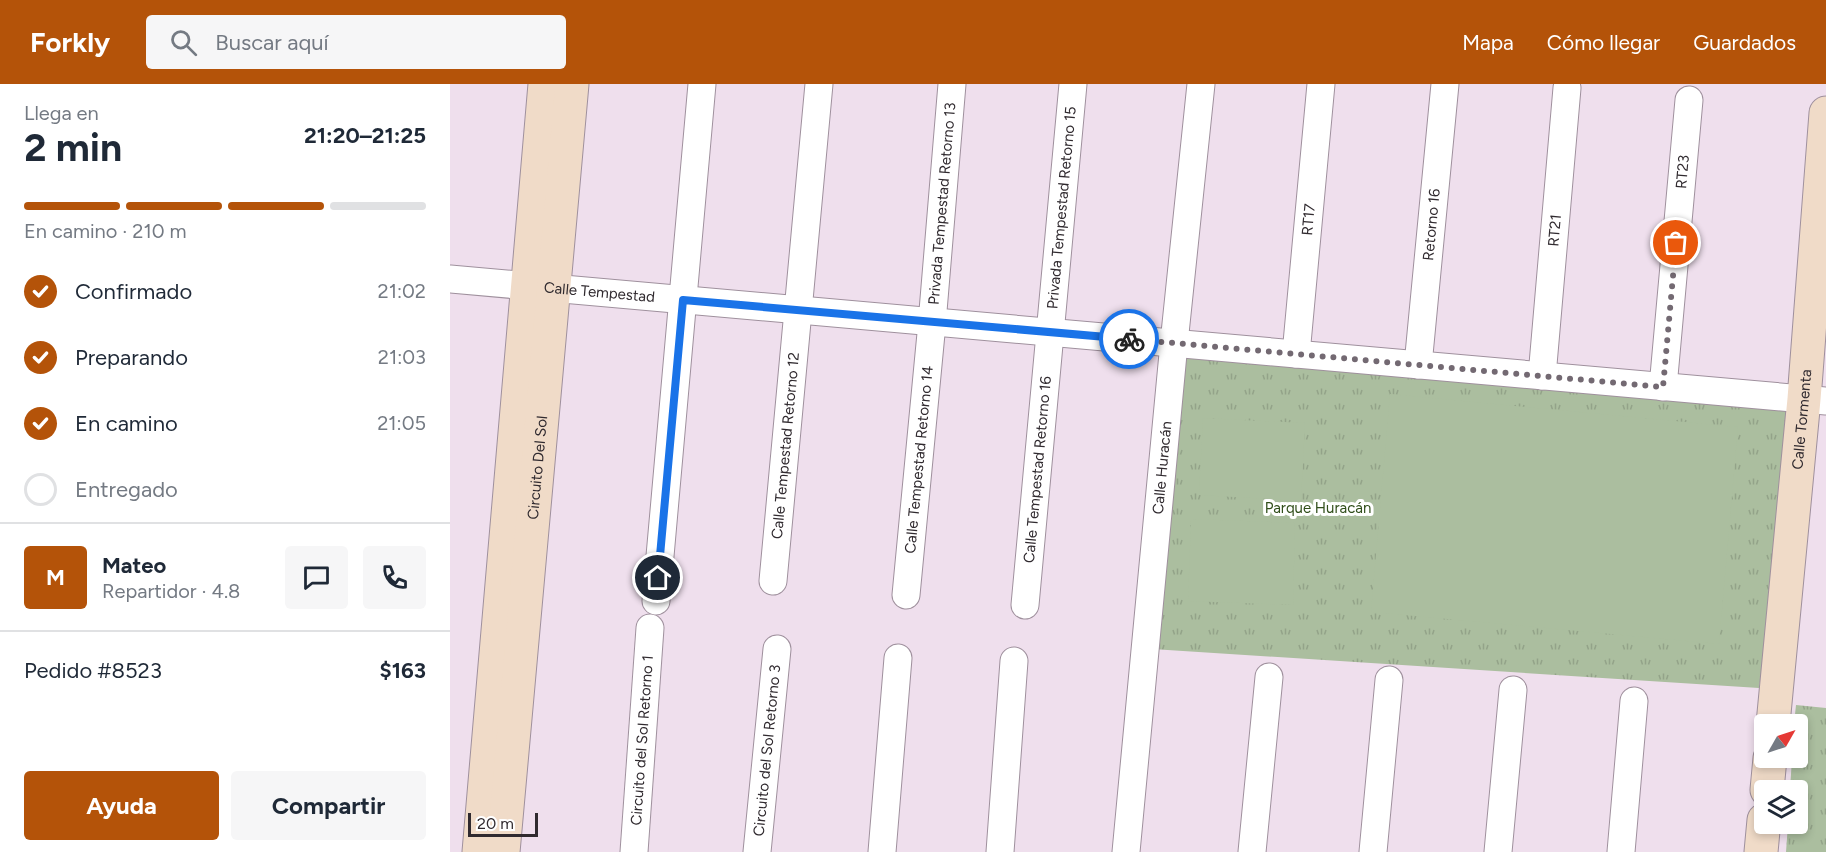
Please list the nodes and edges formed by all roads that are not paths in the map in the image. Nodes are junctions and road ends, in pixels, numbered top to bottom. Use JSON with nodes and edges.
{"nodes":[{"id":1,"x":544,"y":84,"type":"edge"},
{"id":2,"x":572,"y":84,"type":"edge"},
{"id":3,"x":702,"y":84,"type":"edge"},
{"id":4,"x":819,"y":84,"type":"edge"},
{"id":5,"x":952,"y":84,"type":"edge"},
{"id":6,"x":1073,"y":84,"type":"edge"},
{"id":7,"x":1201,"y":84,"type":"edge"},
{"id":8,"x":1321,"y":84,"type":"edge"},
{"id":9,"x":1445,"y":84,"type":"edge"},
{"id":10,"x":1567,"y":88,"type":"dead end"},
{"id":11,"x":1689,"y":100,"type":"dead end"},
{"id":12,"x":1826,"y":113,"type":"edge"},
{"id":13,"x":450,"y":279,"type":"edge"},
{"id":14,"x":540,"y":287,"type":"junction"},
{"id":15,"x":683,"y":300,"type":"junction"},
{"id":16,"x":799,"y":310,"type":"junction"},
{"id":17,"x":932,"y":323,"type":"junction"},
{"id":18,"x":1049,"y":332,"type":"junction"},
{"id":19,"x":1174,"y":343,"type":"junction"},
{"id":20,"x":1296,"y":354,"type":"junction"},
{"id":21,"x":1418,"y":365,"type":"junction"},
{"id":22,"x":1542,"y":376,"type":"junction"},
{"id":23,"x":1663,"y":387,"type":"junction"},
{"id":24,"x":1815,"y":400,"type":"edge"},
{"id":25,"x":773,"y":581,"type":"dead end"},
{"id":26,"x":906,"y":595,"type":"dead end"},
{"id":27,"x":656,"y":601,"type":"dead end"},
{"id":28,"x":1025,"y":605,"type":"dead end"},
{"id":29,"x":650,"y":628,"type":"dead end"},
{"id":30,"x":777,"y":649,"type":"dead end"},
{"id":31,"x":898,"y":658,"type":"dead end"},
{"id":32,"x":1014,"y":661,"type":"dead end"},
{"id":33,"x":1269,"y":677,"type":"dead end"},
{"id":34,"x":1389,"y":680,"type":"dead end"},
{"id":35,"x":1513,"y":690,"type":"dead end"},
{"id":36,"x":1634,"y":701,"type":"dead end"},
{"id":37,"x":1774,"y":714,"type":"edge"},
{"id":38,"x":1763,"y":834,"type":"edge"},
{"id":39,"x":479,"y":852,"type":"edge"},
{"id":40,"x":503,"y":852,"type":"edge"},
{"id":41,"x":634,"y":852,"type":"edge"},
{"id":42,"x":757,"y":852,"type":"edge"},
{"id":43,"x":882,"y":852,"type":"edge"},
{"id":44,"x":1000,"y":852,"type":"edge"},
{"id":45,"x":1126,"y":852,"type":"edge"},
{"id":46,"x":1252,"y":852,"type":"edge"},
{"id":47,"x":1373,"y":852,"type":"edge"},
{"id":48,"x":1498,"y":852,"type":"edge"},
{"id":49,"x":1621,"y":852,"type":"edge"},
{"id":50,"x":1761,"y":852,"type":"edge"}],
"edges":[{"from":1,"to":14,"type":"street","name":"Circuito Del Sol"},
{"from":2,"to":14,"type":"street","name":"Circuito Del Sol"},
{"from":3,"to":15,"type":"street"},
{"from":4,"to":16,"type":"street","name":"Calle Tempestad Retorno 12"},
{"from":5,"to":17,"type":"street","name":"Privada Tempestad Retorno 13"},
{"from":6,"to":18,"type":"street","name":"Privada Tempestad Retorno 15"},
{"from":7,"to":19,"type":"street","name":"Calle Huracán"},
{"from":8,"to":20,"type":"street","name":"RT17"},
{"from":9,"to":21,"type":"street","name":"Retorno 16"},
{"from":10,"to":22,"type":"street","name":"RT21"},
{"from":11,"to":23,"type":"street","name":"RT23"},
{"from":12,"to":24,"type":"street","name":"Calle Tormenta"},
{"from":13,"to":14,"type":"street","name":"Calle Tempestad"},
{"from":14,"to":15,"type":"street","name":"Calle Tempestad"},
{"from":14,"to":39,"type":"street","name":"Circuito Del Sol"},
{"from":14,"to":40,"type":"street","name":"Circuito Del Sol"},
{"from":15,"to":16,"type":"street","name":"Calle Tempestad"},
{"from":15,"to":27,"type":"street"},
{"from":16,"to":17,"type":"street","name":"Calle Tempestad"},
{"from":16,"to":25,"type":"street","name":"Calle Tempestad Retorno 12"},
{"from":17,"to":18,"type":"street","name":"Calle Tempestad"},
{"from":17,"to":26,"type":"street","name":"Calle Tempestad Retorno 14"},
{"from":18,"to":19,"type":"street","name":"Calle Tempestad"},
{"from":18,"to":28,"type":"street","name":"Calle Tempestad Retorno 16"},
{"from":19,"to":20,"type":"street","name":"Calle Tempestad"},
{"from":19,"to":45,"type":"street","name":"Calle Huracán"},
{"from":20,"to":21,"type":"street","name":"Calle Tempestad"},
{"from":21,"to":22,"type":"street","name":"Calle Tempestad"},
{"from":22,"to":23,"type":"street","name":"Calle Tempestad"},
{"from":23,"to":24,"type":"street","name":"Calle Tempestad"},
{"from":24,"to":37,"type":"street","name":"Calle Tormenta"},
{"from":29,"to":41,"type":"street","name":"Circuito del Sol Retorno 1"},
{"from":30,"to":42,"type":"street","name":"Circuito del Sol Retorno 3"},
{"from":31,"to":43,"type":"street"},
{"from":32,"to":44,"type":"street"},
{"from":33,"to":46,"type":"street"},
{"from":34,"to":47,"type":"street"},
{"from":35,"to":48,"type":"street"},
{"from":36,"to":49,"type":"street"},
{"from":38,"to":50,"type":"street"}]}
